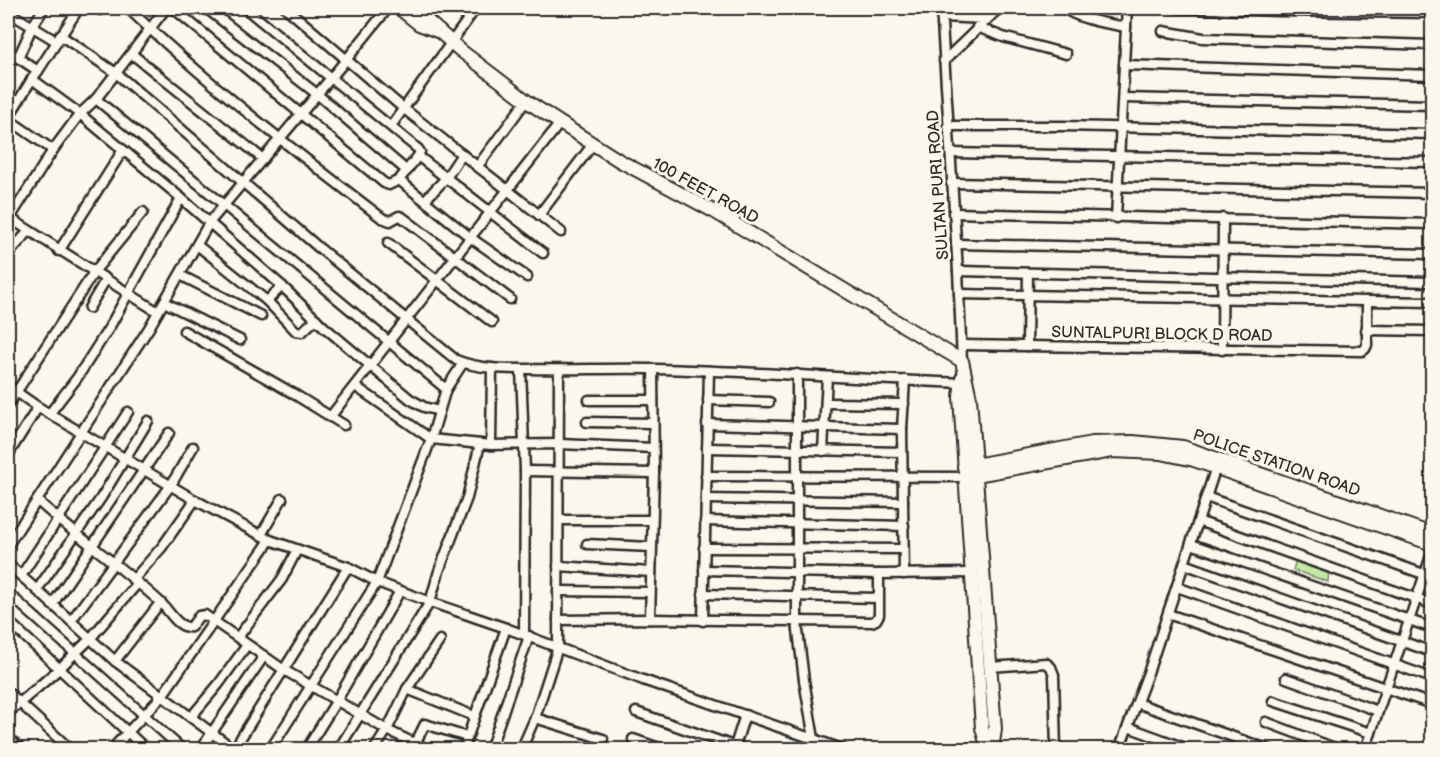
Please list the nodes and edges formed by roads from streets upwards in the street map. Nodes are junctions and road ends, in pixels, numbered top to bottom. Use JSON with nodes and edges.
{"nodes":[{"id":1,"x":44,"y":8,"type":"edge"},
{"id":2,"x":79,"y":8,"type":"edge"},
{"id":3,"x":128,"y":8,"type":"edge"},
{"id":4,"x":166,"y":8,"type":"edge"},
{"id":5,"x":173,"y":8,"type":"edge"},
{"id":6,"x":206,"y":8,"type":"edge"},
{"id":7,"x":245,"y":8,"type":"edge"},
{"id":8,"x":286,"y":8,"type":"edge"},
{"id":9,"x":388,"y":8,"type":"edge"},
{"id":10,"x":399,"y":8,"type":"edge"},
{"id":11,"x":413,"y":8,"type":"edge"},
{"id":12,"x":476,"y":8,"type":"edge"},
{"id":13,"x":941,"y":8,"type":"edge"},
{"id":14,"x":999,"y":8,"type":"edge"},
{"id":15,"x":1063,"y":8,"type":"edge"},
{"id":16,"x":1127,"y":8,"type":"edge"},
{"id":17,"x":1178,"y":8,"type":"edge"},
{"id":18,"x":8,"y":12,"type":"edge"},
{"id":19,"x":1432,"y":13,"type":"edge"},
{"id":20,"x":941,"y":17,"type":"junction"},
{"id":21,"x":986,"y":19,"type":"junction"},
{"id":22,"x":32,"y":27,"type":"junction"},
{"id":23,"x":977,"y":27,"type":"junction"},
{"id":24,"x":1126,"y":27,"type":"junction"},
{"id":25,"x":150,"y":29,"type":"junction"},
{"id":26,"x":1163,"y":31,"type":"dead end"},
{"id":27,"x":441,"y":32,"type":"junction"},
{"id":28,"x":58,"y":38,"type":"junction"},
{"id":29,"x":450,"y":41,"type":"junction"},
{"id":30,"x":1432,"y":45,"type":"edge"},
{"id":31,"x":8,"y":51,"type":"edge"},
{"id":32,"x":132,"y":54,"type":"junction"},
{"id":33,"x":1066,"y":54,"type":"dead end"},
{"id":34,"x":18,"y":58,"type":"junction"},
{"id":35,"x":346,"y":60,"type":"junction"},
{"id":36,"x":944,"y":62,"type":"junction"},
{"id":37,"x":1125,"y":66,"type":"junction"},
{"id":38,"x":38,"y":72,"type":"junction"},
{"id":39,"x":116,"y":73,"type":"junction"},
{"id":40,"x":1432,"y":75,"type":"edge"},
{"id":41,"x":332,"y":76,"type":"junction"},
{"id":42,"x":32,"y":79,"type":"junction"},
{"id":43,"x":317,"y":94,"type":"junction"},
{"id":44,"x":1123,"y":98,"type":"junction"},
{"id":45,"x":96,"y":99,"type":"junction"},
{"id":46,"x":528,"y":102,"type":"junction"},
{"id":47,"x":1432,"y":105,"type":"edge"},
{"id":48,"x":403,"y":108,"type":"junction"},
{"id":49,"x":301,"y":112,"type":"junction"},
{"id":50,"x":80,"y":114,"type":"junction"},
{"id":51,"x":8,"y":119,"type":"edge"},
{"id":52,"x":560,"y":123,"type":"junction"},
{"id":53,"x":391,"y":126,"type":"junction"},
{"id":54,"x":948,"y":126,"type":"junction"},
{"id":55,"x":1121,"y":128,"type":"junction"},
{"id":56,"x":1432,"y":134,"type":"edge"},
{"id":57,"x":279,"y":139,"type":"junction"},
{"id":58,"x":592,"y":144,"type":"junction"},
{"id":59,"x":53,"y":150,"type":"junction"},
{"id":60,"x":123,"y":150,"type":"junction"},
{"id":61,"x":951,"y":153,"type":"junction"},
{"id":62,"x":462,"y":154,"type":"junction"},
{"id":63,"x":418,"y":156,"type":"junction"},
{"id":64,"x":1120,"y":156,"type":"junction"},
{"id":65,"x":262,"y":159,"type":"junction"},
{"id":66,"x":1432,"y":162,"type":"edge"},
{"id":67,"x":477,"y":167,"type":"junction"},
{"id":68,"x":407,"y":171,"type":"junction"},
{"id":69,"x":446,"y":178,"type":"junction"},
{"id":70,"x":399,"y":180,"type":"junction"},
{"id":71,"x":242,"y":183,"type":"junction"},
{"id":72,"x":951,"y":183,"type":"junction"},
{"id":73,"x":1118,"y":187,"type":"junction"},
{"id":74,"x":507,"y":190,"type":"junction"},
{"id":75,"x":1432,"y":193,"type":"edge"},
{"id":76,"x":181,"y":198,"type":"junction"},
{"id":77,"x":425,"y":200,"type":"junction"},
{"id":78,"x":224,"y":205,"type":"junction"},
{"id":79,"x":143,"y":213,"type":"dead end"},
{"id":80,"x":489,"y":213,"type":"junction"},
{"id":81,"x":953,"y":213,"type":"junction"},
{"id":82,"x":539,"y":215,"type":"junction"},
{"id":83,"x":9,"y":218,"type":"edge"},
{"id":84,"x":1116,"y":218,"type":"junction"},
{"id":85,"x":1223,"y":218,"type":"junction"},
{"id":86,"x":209,"y":223,"type":"junction"},
{"id":87,"x":1432,"y":224,"type":"edge"},
{"id":88,"x":29,"y":231,"type":"junction"},
{"id":89,"x":561,"y":232,"type":"dead end"},
{"id":90,"x":471,"y":237,"type":"junction"},
{"id":91,"x":388,"y":243,"type":"dead end"},
{"id":92,"x":956,"y":244,"type":"junction"},
{"id":93,"x":196,"y":245,"type":"junction"},
{"id":94,"x":1222,"y":250,"type":"junction"},
{"id":95,"x":59,"y":251,"type":"junction"},
{"id":96,"x":543,"y":253,"type":"dead end"},
{"id":97,"x":8,"y":254,"type":"edge"},
{"id":98,"x":1432,"y":254,"type":"edge"},
{"id":99,"x":456,"y":257,"type":"junction"},
{"id":100,"x":94,"y":272,"type":"junction"},
{"id":101,"x":958,"y":272,"type":"junction"},
{"id":102,"x":1028,"y":273,"type":"junction"},
{"id":103,"x":180,"y":275,"type":"junction"},
{"id":104,"x":527,"y":277,"type":"dead end"},
{"id":105,"x":1222,"y":278,"type":"junction"},
{"id":106,"x":106,"y":279,"type":"junction"},
{"id":107,"x":438,"y":280,"type":"junction"},
{"id":108,"x":1432,"y":282,"type":"edge"},
{"id":109,"x":282,"y":286,"type":"junction"},
{"id":110,"x":128,"y":294,"type":"junction"},
{"id":111,"x":959,"y":294,"type":"junction"},
{"id":112,"x":1027,"y":296,"type":"junction"},
{"id":113,"x":510,"y":299,"type":"dead end"},
{"id":114,"x":1222,"y":300,"type":"junction"},
{"id":115,"x":267,"y":301,"type":"junction"},
{"id":116,"x":1367,"y":301,"type":"junction"},
{"id":117,"x":164,"y":302,"type":"junction"},
{"id":118,"x":1432,"y":302,"type":"edge"},
{"id":119,"x":88,"y":308,"type":"dead end"},
{"id":120,"x":158,"y":312,"type":"junction"},
{"id":121,"x":261,"y":316,"type":"dead end"},
{"id":122,"x":316,"y":319,"type":"junction"},
{"id":123,"x":406,"y":321,"type":"junction"},
{"id":124,"x":492,"y":322,"type":"dead end"},
{"id":125,"x":1366,"y":330,"type":"junction"},
{"id":126,"x":184,"y":331,"type":"dead end"},
{"id":127,"x":1432,"y":331,"type":"edge"},
{"id":128,"x":240,"y":340,"type":"dead end"},
{"id":129,"x":389,"y":342,"type":"junction"},
{"id":130,"x":962,"y":345,"type":"junction"},
{"id":131,"x":1027,"y":346,"type":"junction"},
{"id":132,"x":1222,"y":350,"type":"junction"},
{"id":133,"x":463,"y":363,"type":"junction"},
{"id":134,"x":962,"y":363,"type":"junction"},
{"id":135,"x":371,"y":367,"type":"junction"},
{"id":136,"x":492,"y":368,"type":"junction"},
{"id":137,"x":521,"y":369,"type":"junction"},
{"id":138,"x":653,"y":369,"type":"junction"},
{"id":139,"x":559,"y":370,"type":"junction"},
{"id":140,"x":708,"y":371,"type":"junction"},
{"id":141,"x":797,"y":374,"type":"junction"},
{"id":142,"x":827,"y":377,"type":"junction"},
{"id":143,"x":905,"y":380,"type":"junction"},
{"id":144,"x":964,"y":383,"type":"junction"},
{"id":145,"x":8,"y":386,"type":"edge"},
{"id":146,"x":355,"y":386,"type":"junction"},
{"id":147,"x":446,"y":389,"type":"junction"},
{"id":148,"x":16,"y":392,"type":"junction"},
{"id":149,"x":589,"y":400,"type":"dead end"},
{"id":150,"x":653,"y":400,"type":"junction"},
{"id":151,"x":708,"y":400,"type":"junction"},
{"id":152,"x":770,"y":402,"type":"dead end"},
{"id":153,"x":827,"y":403,"type":"junction"},
{"id":154,"x":904,"y":404,"type":"junction"},
{"id":155,"x":8,"y":405,"type":"edge"},
{"id":156,"x":38,"y":407,"type":"junction"},
{"id":157,"x":439,"y":411,"type":"junction"},
{"id":158,"x":128,"y":412,"type":"dead end"},
{"id":159,"x":50,"y":413,"type":"junction"},
{"id":160,"x":330,"y":417,"type":"junction"},
{"id":161,"x":148,"y":422,"type":"dead end"},
{"id":162,"x":587,"y":422,"type":"dead end"},
{"id":163,"x":653,"y":423,"type":"junction"},
{"id":164,"x":707,"y":424,"type":"junction"},
{"id":165,"x":344,"y":425,"type":"dead end"},
{"id":166,"x":797,"y":427,"type":"junction"},
{"id":167,"x":825,"y":428,"type":"junction"},
{"id":168,"x":902,"y":429,"type":"junction"},
{"id":169,"x":81,"y":431,"type":"junction"},
{"id":170,"x":169,"y":433,"type":"dead end"},
{"id":171,"x":431,"y":439,"type":"junction"},
{"id":172,"x":480,"y":444,"type":"junction"},
{"id":173,"x":560,"y":444,"type":"junction"},
{"id":174,"x":491,"y":445,"type":"junction"},
{"id":175,"x":523,"y":445,"type":"junction"},
{"id":176,"x":107,"y":446,"type":"junction"},
{"id":177,"x":193,"y":447,"type":"dead end"},
{"id":178,"x":653,"y":448,"type":"junction"},
{"id":179,"x":707,"y":448,"type":"junction"},
{"id":180,"x":797,"y":450,"type":"junction"},
{"id":181,"x":823,"y":451,"type":"junction"},
{"id":182,"x":902,"y":452,"type":"junction"},
{"id":183,"x":8,"y":454,"type":"edge"},
{"id":184,"x":126,"y":458,"type":"junction"},
{"id":185,"x":1216,"y":468,"type":"junction"},
{"id":186,"x":145,"y":470,"type":"junction"},
{"id":187,"x":525,"y":471,"type":"junction"},
{"id":188,"x":970,"y":471,"type":"junction"},
{"id":189,"x":560,"y":472,"type":"junction"},
{"id":190,"x":654,"y":473,"type":"junction"},
{"id":191,"x":706,"y":476,"type":"junction"},
{"id":192,"x":797,"y":477,"type":"junction"},
{"id":193,"x":902,"y":477,"type":"junction"},
{"id":194,"x":171,"y":485,"type":"junction"},
{"id":195,"x":1206,"y":497,"type":"junction"},
{"id":196,"x":282,"y":499,"type":"dead end"},
{"id":197,"x":706,"y":499,"type":"junction"},
{"id":198,"x":195,"y":500,"type":"junction"},
{"id":199,"x":797,"y":500,"type":"junction"},
{"id":200,"x":38,"y":501,"type":"junction"},
{"id":201,"x":903,"y":502,"type":"junction"},
{"id":202,"x":58,"y":520,"type":"junction"},
{"id":203,"x":559,"y":520,"type":"junction"},
{"id":204,"x":652,"y":520,"type":"junction"},
{"id":205,"x":705,"y":521,"type":"junction"},
{"id":206,"x":1198,"y":521,"type":"junction"},
{"id":207,"x":797,"y":524,"type":"junction"},
{"id":208,"x":904,"y":526,"type":"junction"},
{"id":209,"x":77,"y":534,"type":"junction"},
{"id":210,"x":1432,"y":534,"type":"edge"},
{"id":211,"x":261,"y":535,"type":"junction"},
{"id":212,"x":270,"y":540,"type":"junction"},
{"id":213,"x":587,"y":544,"type":"dead end"},
{"id":214,"x":1191,"y":544,"type":"junction"},
{"id":215,"x":1432,"y":544,"type":"edge"},
{"id":216,"x":8,"y":545,"type":"edge"},
{"id":217,"x":92,"y":546,"type":"junction"},
{"id":218,"x":651,"y":547,"type":"junction"},
{"id":219,"x":704,"y":548,"type":"junction"},
{"id":220,"x":797,"y":549,"type":"junction"},
{"id":221,"x":902,"y":549,"type":"junction"},
{"id":222,"x":297,"y":550,"type":"junction"},
{"id":223,"x":1432,"y":553,"type":"edge"},
{"id":224,"x":114,"y":562,"type":"junction"},
{"id":225,"x":8,"y":564,"type":"edge"},
{"id":226,"x":1184,"y":564,"type":"junction"},
{"id":227,"x":558,"y":566,"type":"junction"},
{"id":228,"x":348,"y":567,"type":"junction"},
{"id":229,"x":704,"y":570,"type":"junction"},
{"id":230,"x":797,"y":571,"type":"junction"},
{"id":231,"x":651,"y":572,"type":"junction"},
{"id":232,"x":972,"y":573,"type":"junction"},
{"id":233,"x":879,"y":574,"type":"junction"},
{"id":234,"x":904,"y":574,"type":"junction"},
{"id":235,"x":21,"y":576,"type":"junction"},
{"id":236,"x":1429,"y":576,"type":"edge"},
{"id":237,"x":135,"y":582,"type":"junction"},
{"id":238,"x":377,"y":582,"type":"junction"},
{"id":239,"x":1177,"y":587,"type":"junction"},
{"id":240,"x":37,"y":590,"type":"junction"},
{"id":241,"x":400,"y":591,"type":"junction"},
{"id":242,"x":558,"y":591,"type":"junction"},
{"id":243,"x":650,"y":592,"type":"junction"},
{"id":244,"x":8,"y":593,"type":"edge"},
{"id":245,"x":703,"y":594,"type":"junction"},
{"id":246,"x":797,"y":595,"type":"junction"},
{"id":247,"x":878,"y":597,"type":"junction"},
{"id":248,"x":1417,"y":599,"type":"junction"},
{"id":249,"x":430,"y":602,"type":"junction"},
{"id":250,"x":160,"y":603,"type":"junction"},
{"id":251,"x":1432,"y":604,"type":"edge"},
{"id":252,"x":52,"y":605,"type":"junction"},
{"id":253,"x":1168,"y":614,"type":"junction"},
{"id":254,"x":650,"y":619,"type":"junction"},
{"id":255,"x":558,"y":620,"type":"junction"},
{"id":256,"x":1409,"y":620,"type":"junction"},
{"id":257,"x":8,"y":621,"type":"edge"},
{"id":258,"x":71,"y":621,"type":"junction"},
{"id":259,"x":703,"y":621,"type":"junction"},
{"id":260,"x":215,"y":622,"type":"junction"},
{"id":261,"x":797,"y":622,"type":"junction"},
{"id":262,"x":506,"y":628,"type":"junction"},
{"id":263,"x":1432,"y":628,"type":"edge"},
{"id":264,"x":526,"y":635,"type":"junction"},
{"id":265,"x":238,"y":637,"type":"junction"},
{"id":266,"x":90,"y":639,"type":"junction"},
{"id":267,"x":440,"y":640,"type":"dead end"},
{"id":268,"x":1402,"y":642,"type":"junction"},
{"id":269,"x":247,"y":645,"type":"junction"},
{"id":270,"x":558,"y":647,"type":"junction"},
{"id":271,"x":75,"y":652,"type":"junction"},
{"id":272,"x":1432,"y":652,"type":"edge"},
{"id":273,"x":264,"y":656,"type":"junction"},
{"id":274,"x":115,"y":661,"type":"junction"},
{"id":275,"x":1394,"y":665,"type":"junction"},
{"id":276,"x":990,"y":667,"type":"junction"},
{"id":277,"x":60,"y":669,"type":"junction"},
{"id":278,"x":284,"y":670,"type":"junction"},
{"id":279,"x":1286,"y":678,"type":"dead end"},
{"id":280,"x":1432,"y":678,"type":"edge"},
{"id":281,"x":311,"y":686,"type":"junction"},
{"id":282,"x":1386,"y":688,"type":"junction"},
{"id":283,"x":406,"y":689,"type":"junction"},
{"id":284,"x":8,"y":692,"type":"edge"},
{"id":285,"x":162,"y":696,"type":"junction"},
{"id":286,"x":337,"y":700,"type":"junction"},
{"id":287,"x":1274,"y":701,"type":"dead end"},
{"id":288,"x":18,"y":703,"type":"junction"},
{"id":289,"x":1137,"y":703,"type":"junction"},
{"id":290,"x":1432,"y":704,"type":"edge"},
{"id":291,"x":1378,"y":711,"type":"junction"},
{"id":292,"x":636,"y":712,"type":"dead end"},
{"id":293,"x":8,"y":713,"type":"edge"},
{"id":294,"x":360,"y":714,"type":"junction"},
{"id":295,"x":145,"y":715,"type":"junction"},
{"id":296,"x":745,"y":715,"type":"junction"},
{"id":297,"x":474,"y":716,"type":"junction"},
{"id":298,"x":191,"y":717,"type":"junction"},
{"id":299,"x":535,"y":718,"type":"junction"},
{"id":300,"x":1266,"y":722,"type":"dead end"},
{"id":301,"x":1128,"y":727,"type":"junction"},
{"id":302,"x":387,"y":730,"type":"junction"},
{"id":303,"x":128,"y":732,"type":"junction"},
{"id":304,"x":212,"y":733,"type":"junction"},
{"id":305,"x":1371,"y":733,"type":"junction"},
{"id":306,"x":8,"y":736,"type":"edge"},
{"id":307,"x":467,"y":737,"type":"junction"},
{"id":308,"x":603,"y":739,"type":"dead end"},
{"id":309,"x":633,"y":739,"type":"dead end"},
{"id":310,"x":814,"y":739,"type":"junction"},
{"id":311,"x":414,"y":746,"type":"edge"},
{"id":312,"x":522,"y":748,"type":"edge"},
{"id":313,"x":734,"y":748,"type":"edge"},
{"id":314,"x":234,"y":749,"type":"edge"},
{"id":315,"x":1119,"y":749,"type":"edge"},
{"id":316,"x":21,"y":750,"type":"edge"},
{"id":317,"x":71,"y":750,"type":"edge"},
{"id":318,"x":111,"y":750,"type":"edge"},
{"id":319,"x":147,"y":750,"type":"edge"},
{"id":320,"x":183,"y":750,"type":"edge"},
{"id":321,"x":200,"y":750,"type":"edge"},
{"id":322,"x":270,"y":750,"type":"edge"},
{"id":323,"x":306,"y":750,"type":"edge"},
{"id":324,"x":338,"y":750,"type":"edge"},
{"id":325,"x":374,"y":750,"type":"edge"},
{"id":326,"x":429,"y":750,"type":"edge"},
{"id":327,"x":463,"y":750,"type":"edge"},
{"id":328,"x":489,"y":750,"type":"edge"},
{"id":329,"x":534,"y":750,"type":"edge"},
{"id":330,"x":665,"y":750,"type":"edge"},
{"id":331,"x":745,"y":750,"type":"edge"},
{"id":332,"x":845,"y":750,"type":"edge"},
{"id":333,"x":990,"y":750,"type":"edge"},
{"id":334,"x":1056,"y":750,"type":"edge"},
{"id":335,"x":1191,"y":750,"type":"edge"},
{"id":336,"x":1270,"y":750,"type":"edge"},
{"id":337,"x":1340,"y":750,"type":"edge"},
{"id":338,"x":1365,"y":750,"type":"edge"}],
"edges":[{"from":1,"to":22,"type":"street"},
{"from":2,"to":28,"type":"street"},
{"from":3,"to":25,"type":"street"},
{"from":4,"to":25,"type":"street"},
{"from":5,"to":49,"type":"street"},
{"from":6,"to":43,"type":"street"},
{"from":7,"to":41,"type":"street"},
{"from":8,"to":35,"type":"street"},
{"from":9,"to":35,"type":"street"},
{"from":10,"to":27,"type":"street","name":"100 FEET ROAD"},
{"from":11,"to":27,"type":"street","name":"100 FEET ROAD"},
{"from":12,"to":29,"type":"street"},
{"from":13,"to":20,"type":"street","name":"SULTAN PURI ROAD"},
{"from":14,"to":21,"type":"street"},
{"from":15,"to":24,"type":"street"},
{"from":16,"to":24,"type":"street"},
{"from":17,"to":19,"type":"street"},
{"from":18,"to":22,"type":"street"},
{"from":20,"to":21,"type":"street"},
{"from":20,"to":36,"type":"street","name":"SULTAN PURI ROAD"},
{"from":21,"to":23,"type":"street"},
{"from":22,"to":28,"type":"street"},
{"from":22,"to":34,"type":"street"},
{"from":23,"to":33,"type":"street"},
{"from":23,"to":36,"type":"street"},
{"from":24,"to":37,"type":"street"},
{"from":25,"to":32,"type":"street"},
{"from":25,"to":57,"type":"street"},
{"from":26,"to":30,"type":"street"},
{"from":27,"to":29,"type":"street","name":"100 FEET ROAD"},
{"from":28,"to":38,"type":"street"},
{"from":28,"to":39,"type":"street"},
{"from":29,"to":46,"type":"street","name":"100 FEET ROAD"},
{"from":29,"to":48,"type":"street"},
{"from":31,"to":34,"type":"street"},
{"from":32,"to":39,"type":"street"},
{"from":32,"to":65,"type":"street"},
{"from":34,"to":38,"type":"street"},
{"from":35,"to":41,"type":"street"},
{"from":35,"to":48,"type":"street"},
{"from":36,"to":54,"type":"street","name":"SULTAN PURI ROAD"},
{"from":37,"to":40,"type":"street"},
{"from":37,"to":44,"type":"street"},
{"from":38,"to":42,"type":"street"},
{"from":39,"to":45,"type":"street"},
{"from":39,"to":71,"type":"street"},
{"from":41,"to":43,"type":"street"},
{"from":41,"to":53,"type":"street"},
{"from":42,"to":50,"type":"street"},
{"from":42,"to":51,"type":"street"},
{"from":43,"to":49,"type":"street"},
{"from":43,"to":68,"type":"street"},
{"from":44,"to":47,"type":"street"},
{"from":44,"to":55,"type":"street"},
{"from":45,"to":50,"type":"street"},
{"from":45,"to":78,"type":"street"},
{"from":46,"to":52,"type":"street","name":"100 FEET ROAD"},
{"from":46,"to":67,"type":"street"},
{"from":48,"to":53,"type":"street"},
{"from":48,"to":62,"type":"street"},
{"from":49,"to":57,"type":"street"},
{"from":49,"to":70,"type":"street"},
{"from":50,"to":59,"type":"street"},
{"from":50,"to":60,"type":"street"},
{"from":51,"to":59,"type":"street"},
{"from":52,"to":58,"type":"street","name":"100 FEET ROAD"},
{"from":52,"to":74,"type":"street"},
{"from":53,"to":63,"type":"street"},
{"from":54,"to":55,"type":"street"},
{"from":54,"to":61,"type":"street","name":"SULTAN PURI ROAD"},
{"from":55,"to":56,"type":"street"},
{"from":55,"to":64,"type":"street"},
{"from":57,"to":65,"type":"street"},
{"from":57,"to":99,"type":"street"},
{"from":58,"to":82,"type":"street"},
{"from":58,"to":134,"type":"street","name":"100 FEET ROAD"},
{"from":59,"to":83,"type":"street"},
{"from":60,"to":76,"type":"street"},
{"from":60,"to":95,"type":"street"},
{"from":61,"to":64,"type":"street"},
{"from":61,"to":72,"type":"street","name":"SULTAN PURI ROAD"},
{"from":62,"to":67,"type":"street"},
{"from":62,"to":69,"type":"street"},
{"from":63,"to":68,"type":"street"},
{"from":63,"to":69,"type":"street"},
{"from":64,"to":66,"type":"street"},
{"from":64,"to":73,"type":"street"},
{"from":65,"to":71,"type":"street"},
{"from":67,"to":74,"type":"street"},
{"from":68,"to":70,"type":"street"},
{"from":69,"to":77,"type":"street"},
{"from":69,"to":80,"type":"street"},
{"from":70,"to":77,"type":"street"},
{"from":71,"to":78,"type":"street"},
{"from":71,"to":123,"type":"street"},
{"from":72,"to":73,"type":"street"},
{"from":72,"to":81,"type":"street","name":"SULTAN PURI ROAD"},
{"from":73,"to":75,"type":"street"},
{"from":73,"to":84,"type":"street"},
{"from":74,"to":80,"type":"street"},
{"from":74,"to":82,"type":"street"},
{"from":76,"to":86,"type":"street"},
{"from":76,"to":110,"type":"street"},
{"from":77,"to":90,"type":"street"},
{"from":78,"to":86,"type":"street"},
{"from":78,"to":129,"type":"street"},
{"from":79,"to":100,"type":"street"},
{"from":80,"to":90,"type":"street"},
{"from":80,"to":96,"type":"street"},
{"from":81,"to":84,"type":"street"},
{"from":81,"to":92,"type":"street","name":"SULTAN PURI ROAD"},
{"from":82,"to":89,"type":"street"},
{"from":83,"to":88,"type":"street"},
{"from":84,"to":85,"type":"street"},
{"from":85,"to":87,"type":"street"},
{"from":85,"to":94,"type":"street"},
{"from":86,"to":93,"type":"street"},
{"from":86,"to":109,"type":"street"},
{"from":88,"to":95,"type":"street"},
{"from":88,"to":97,"type":"street"},
{"from":90,"to":99,"type":"street"},
{"from":90,"to":104,"type":"street"},
{"from":91,"to":107,"type":"street"},
{"from":92,"to":94,"type":"street"},
{"from":92,"to":101,"type":"street","name":"SULTAN PURI ROAD"},
{"from":93,"to":103,"type":"street"},
{"from":93,"to":115,"type":"street"},
{"from":94,"to":98,"type":"street"},
{"from":94,"to":105,"type":"street"},
{"from":95,"to":100,"type":"street"},
{"from":99,"to":107,"type":"street"},
{"from":99,"to":113,"type":"street"},
{"from":100,"to":106,"type":"street"},
{"from":100,"to":148,"type":"street"},
{"from":101,"to":102,"type":"street"},
{"from":101,"to":111,"type":"street","name":"SULTAN PURI ROAD"},
{"from":102,"to":105,"type":"street"},
{"from":102,"to":112,"type":"street"},
{"from":103,"to":117,"type":"street"},
{"from":103,"to":121,"type":"street"},
{"from":105,"to":108,"type":"street"},
{"from":105,"to":114,"type":"street"},
{"from":106,"to":110,"type":"street"},
{"from":106,"to":119,"type":"street"},
{"from":107,"to":123,"type":"street"},
{"from":107,"to":124,"type":"street"},
{"from":109,"to":115,"type":"street"},
{"from":109,"to":122,"type":"street"},
{"from":110,"to":120,"type":"street"},
{"from":110,"to":159,"type":"street"},
{"from":111,"to":112,"type":"street"},
{"from":111,"to":130,"type":"street","name":"SULTAN PURI ROAD"},
{"from":112,"to":114,"type":"street"},
{"from":112,"to":131,"type":"street"},
{"from":114,"to":116,"type":"street"},
{"from":114,"to":132,"type":"street"},
{"from":115,"to":122,"type":"street"},
{"from":116,"to":118,"type":"street"},
{"from":116,"to":125,"type":"street"},
{"from":117,"to":120,"type":"street"},
{"from":117,"to":128,"type":"street"},
{"from":120,"to":169,"type":"street"},
{"from":122,"to":135,"type":"street"},
{"from":123,"to":129,"type":"street"},
{"from":123,"to":133,"type":"street"},
{"from":125,"to":127,"type":"street"},
{"from":125,"to":132,"type":"street","name":"SUNTALPURI BLOCK D ROAD"},
{"from":126,"to":160,"type":"street"},
{"from":129,"to":135,"type":"street"},
{"from":129,"to":147,"type":"street"},
{"from":130,"to":131,"type":"street","name":"SUNTALPURI BLOCK D ROAD"},
{"from":130,"to":134,"type":"street","name":"SULTAN PURI ROAD"},
{"from":131,"to":132,"type":"street","name":"SUNTALPURI BLOCK D ROAD"},
{"from":133,"to":136,"type":"street"},
{"from":133,"to":147,"type":"street"},
{"from":134,"to":144,"type":"street"},
{"from":135,"to":146,"type":"street"},
{"from":135,"to":157,"type":"street"},
{"from":136,"to":137,"type":"street"},
{"from":136,"to":174,"type":"street"},
{"from":137,"to":139,"type":"street"},
{"from":137,"to":175,"type":"street"},
{"from":138,"to":139,"type":"street"},
{"from":138,"to":140,"type":"street"},
{"from":138,"to":150,"type":"street"},
{"from":139,"to":173,"type":"street"},
{"from":140,"to":141,"type":"street"},
{"from":140,"to":151,"type":"street"},
{"from":141,"to":142,"type":"street"},
{"from":141,"to":166,"type":"street"},
{"from":142,"to":143,"type":"street"},
{"from":142,"to":153,"type":"street"},
{"from":143,"to":144,"type":"street"},
{"from":143,"to":154,"type":"street"},
{"from":144,"to":188,"type":"street"},
{"from":145,"to":148,"type":"street"},
{"from":146,"to":160,"type":"street"},
{"from":146,"to":171,"type":"street"},
{"from":147,"to":157,"type":"street"},
{"from":148,"to":155,"type":"street"},
{"from":148,"to":156,"type":"street"},
{"from":149,"to":150,"type":"street"},
{"from":150,"to":163,"type":"street"},
{"from":151,"to":152,"type":"street"},
{"from":151,"to":164,"type":"street"},
{"from":153,"to":154,"type":"street"},
{"from":153,"to":167,"type":"street"},
{"from":154,"to":168,"type":"street"},
{"from":156,"to":159,"type":"street"},
{"from":156,"to":183,"type":"street"},
{"from":157,"to":171,"type":"street"},
{"from":158,"to":176,"type":"street"},
{"from":159,"to":169,"type":"street"},
{"from":160,"to":165,"type":"street"},
{"from":161,"to":184,"type":"street"},
{"from":162,"to":163,"type":"street"},
{"from":163,"to":178,"type":"street"},
{"from":164,"to":166,"type":"street"},
{"from":164,"to":179,"type":"street"},
{"from":166,"to":167,"type":"street"},
{"from":166,"to":180,"type":"street"},
{"from":167,"to":168,"type":"street"},
{"from":167,"to":181,"type":"street"},
{"from":168,"to":182,"type":"street"},
{"from":169,"to":176,"type":"street"},
{"from":169,"to":200,"type":"street"},
{"from":170,"to":186,"type":"street"},
{"from":171,"to":172,"type":"street"},
{"from":171,"to":238,"type":"street"},
{"from":172,"to":174,"type":"street"},
{"from":172,"to":249,"type":"street"},
{"from":173,"to":175,"type":"street"},
{"from":173,"to":178,"type":"street"},
{"from":173,"to":189,"type":"street"},
{"from":174,"to":175,"type":"street"},
{"from":175,"to":187,"type":"street"},
{"from":176,"to":184,"type":"street"},
{"from":176,"to":202,"type":"street"},
{"from":177,"to":194,"type":"street"},
{"from":178,"to":190,"type":"street"},
{"from":179,"to":180,"type":"street"},
{"from":179,"to":191,"type":"street"},
{"from":180,"to":181,"type":"street"},
{"from":180,"to":192,"type":"street"},
{"from":181,"to":182,"type":"street"},
{"from":182,"to":193,"type":"street"},
{"from":184,"to":186,"type":"street"},
{"from":184,"to":209,"type":"street"},
{"from":185,"to":188,"type":"street","name":"POLICE STATION ROAD"},
{"from":185,"to":195,"type":"street"},
{"from":185,"to":215,"type":"street","name":"POLICE STATION ROAD"},
{"from":186,"to":194,"type":"street"},
{"from":186,"to":217,"type":"street"},
{"from":187,"to":189,"type":"street"},
{"from":187,"to":264,"type":"street"},
{"from":188,"to":193,"type":"street"},
{"from":188,"to":210,"type":"street","name":"POLICE STATION ROAD"},
{"from":188,"to":232,"type":"street"},
{"from":188,"to":276,"type":"street"},
{"from":189,"to":190,"type":"street"},
{"from":189,"to":203,"type":"street"},
{"from":190,"to":204,"type":"street"},
{"from":191,"to":192,"type":"street"},
{"from":191,"to":197,"type":"street"},
{"from":192,"to":193,"type":"street"},
{"from":192,"to":199,"type":"street"},
{"from":193,"to":201,"type":"street"},
{"from":194,"to":198,"type":"street"},
{"from":194,"to":224,"type":"street"},
{"from":195,"to":206,"type":"street"},
{"from":195,"to":236,"type":"street"},
{"from":196,"to":211,"type":"street"},
{"from":197,"to":199,"type":"street"},
{"from":197,"to":205,"type":"street"},
{"from":198,"to":211,"type":"street"},
{"from":198,"to":237,"type":"street"},
{"from":199,"to":201,"type":"street"},
{"from":199,"to":207,"type":"street"},
{"from":200,"to":202,"type":"street"},
{"from":200,"to":216,"type":"street"},
{"from":201,"to":208,"type":"street"},
{"from":202,"to":209,"type":"street"},
{"from":202,"to":235,"type":"street"},
{"from":203,"to":204,"type":"street"},
{"from":203,"to":227,"type":"street"},
{"from":204,"to":218,"type":"street"},
{"from":205,"to":207,"type":"street"},
{"from":205,"to":219,"type":"street"},
{"from":206,"to":214,"type":"street"},
{"from":206,"to":248,"type":"street"},
{"from":207,"to":208,"type":"street"},
{"from":207,"to":220,"type":"street"},
{"from":208,"to":221,"type":"street"},
{"from":209,"to":217,"type":"street"},
{"from":209,"to":240,"type":"street"},
{"from":211,"to":212,"type":"street"},
{"from":212,"to":222,"type":"street"},
{"from":212,"to":260,"type":"street"},
{"from":213,"to":218,"type":"street"},
{"from":214,"to":226,"type":"street"},
{"from":214,"to":256,"type":"street"},
{"from":217,"to":224,"type":"street"},
{"from":217,"to":252,"type":"street"},
{"from":218,"to":231,"type":"street"},
{"from":219,"to":220,"type":"street"},
{"from":219,"to":229,"type":"street"},
{"from":220,"to":221,"type":"street"},
{"from":220,"to":230,"type":"street"},
{"from":221,"to":234,"type":"street"},
{"from":222,"to":228,"type":"street"},
{"from":222,"to":265,"type":"street"},
{"from":223,"to":236,"type":"street"},
{"from":224,"to":237,"type":"street"},
{"from":224,"to":258,"type":"street"},
{"from":225,"to":235,"type":"street"},
{"from":226,"to":239,"type":"street"},
{"from":226,"to":268,"type":"street"},
{"from":227,"to":231,"type":"street"},
{"from":227,"to":242,"type":"street"},
{"from":228,"to":238,"type":"street"},
{"from":228,"to":278,"type":"street"},
{"from":229,"to":230,"type":"street"},
{"from":229,"to":245,"type":"street"},
{"from":230,"to":233,"type":"street"},
{"from":230,"to":246,"type":"street"},
{"from":231,"to":243,"type":"street"},
{"from":232,"to":234,"type":"street"},
{"from":232,"to":333,"type":"street"},
{"from":233,"to":234,"type":"street"},
{"from":233,"to":247,"type":"street"},
{"from":235,"to":240,"type":"street"},
{"from":236,"to":248,"type":"street"},
{"from":237,"to":250,"type":"street"},
{"from":237,"to":266,"type":"street"},
{"from":238,"to":241,"type":"street"},
{"from":238,"to":281,"type":"street"},
{"from":239,"to":253,"type":"street"},
{"from":239,"to":275,"type":"street"},
{"from":240,"to":252,"type":"street"},
{"from":241,"to":249,"type":"street"},
{"from":241,"to":286,"type":"street"},
{"from":242,"to":243,"type":"street"},
{"from":242,"to":255,"type":"street"},
{"from":243,"to":254,"type":"street"},
{"from":244,"to":271,"type":"street"},
{"from":245,"to":246,"type":"street"},
{"from":245,"to":259,"type":"street"},
{"from":246,"to":247,"type":"street"},
{"from":246,"to":261,"type":"street"},
{"from":247,"to":261,"type":"street"},
{"from":248,"to":251,"type":"street"},
{"from":248,"to":256,"type":"street"},
{"from":249,"to":262,"type":"street"},
{"from":249,"to":294,"type":"street"},
{"from":250,"to":260,"type":"street"},
{"from":250,"to":274,"type":"street"},
{"from":252,"to":258,"type":"street"},
{"from":253,"to":282,"type":"street"},
{"from":253,"to":289,"type":"street"},
{"from":254,"to":255,"type":"street"},
{"from":254,"to":259,"type":"street"},
{"from":255,"to":270,"type":"street"},
{"from":256,"to":263,"type":"street"},
{"from":256,"to":268,"type":"street"},
{"from":257,"to":277,"type":"street"},
{"from":258,"to":266,"type":"street"},
{"from":259,"to":261,"type":"street"},
{"from":260,"to":265,"type":"street"},
{"from":260,"to":285,"type":"street"},
{"from":261,"to":310,"type":"street"},
{"from":262,"to":264,"type":"street"},
{"from":262,"to":297,"type":"street"},
{"from":264,"to":270,"type":"street"},
{"from":264,"to":328,"type":"street"},
{"from":265,"to":269,"type":"street"},
{"from":266,"to":271,"type":"street"},
{"from":266,"to":274,"type":"street"},
{"from":267,"to":283,"type":"street"},
{"from":268,"to":272,"type":"street"},
{"from":268,"to":275,"type":"street"},
{"from":269,"to":273,"type":"street"},
{"from":269,"to":298,"type":"street"},
{"from":270,"to":296,"type":"street"},
{"from":270,"to":299,"type":"street"},
{"from":271,"to":277,"type":"street"},
{"from":271,"to":295,"type":"street"},
{"from":273,"to":278,"type":"street"},
{"from":273,"to":304,"type":"street"},
{"from":274,"to":285,"type":"street"},
{"from":275,"to":280,"type":"street"},
{"from":275,"to":282,"type":"street"},
{"from":276,"to":333,"type":"street"},
{"from":276,"to":334,"type":"street"},
{"from":277,"to":288,"type":"street"},
{"from":277,"to":303,"type":"street"},
{"from":278,"to":281,"type":"street"},
{"from":278,"to":314,"type":"street"},
{"from":279,"to":291,"type":"street"},
{"from":281,"to":286,"type":"street"},
{"from":281,"to":322,"type":"street"},
{"from":282,"to":290,"type":"street"},
{"from":282,"to":291,"type":"street"},
{"from":283,"to":297,"type":"street"},
{"from":283,"to":302,"type":"street"},
{"from":284,"to":288,"type":"street"},
{"from":285,"to":295,"type":"street"},
{"from":285,"to":298,"type":"street"},
{"from":286,"to":294,"type":"street"},
{"from":286,"to":323,"type":"street"},
{"from":287,"to":305,"type":"street"},
{"from":288,"to":293,"type":"street"},
{"from":288,"to":317,"type":"street"},
{"from":289,"to":301,"type":"street"},
{"from":289,"to":336,"type":"street"},
{"from":291,"to":305,"type":"street"},
{"from":292,"to":313,"type":"street"},
{"from":294,"to":302,"type":"street"},
{"from":294,"to":324,"type":"street"},
{"from":295,"to":303,"type":"street"},
{"from":295,"to":320,"type":"street"},
{"from":296,"to":310,"type":"street"},
{"from":296,"to":313,"type":"street"},
{"from":297,"to":307,"type":"street"},
{"from":298,"to":304,"type":"street"},
{"from":299,"to":308,"type":"street"},
{"from":299,"to":312,"type":"street"},
{"from":300,"to":337,"type":"street"},
{"from":301,"to":315,"type":"street"},
{"from":301,"to":335,"type":"street"},
{"from":302,"to":311,"type":"street"},
{"from":302,"to":325,"type":"street"},
{"from":303,"to":318,"type":"street"},
{"from":303,"to":319,"type":"street"},
{"from":304,"to":314,"type":"street"},
{"from":304,"to":321,"type":"street"},
{"from":305,"to":338,"type":"street"},
{"from":306,"to":316,"type":"street"},
{"from":307,"to":311,"type":"street"},
{"from":307,"to":327,"type":"street"},
{"from":309,"to":330,"type":"street"},
{"from":310,"to":332,"type":"street"},
{"from":311,"to":326,"type":"street"},
{"from":312,"to":329,"type":"street"},
{"from":313,"to":331,"type":"street"}]}
